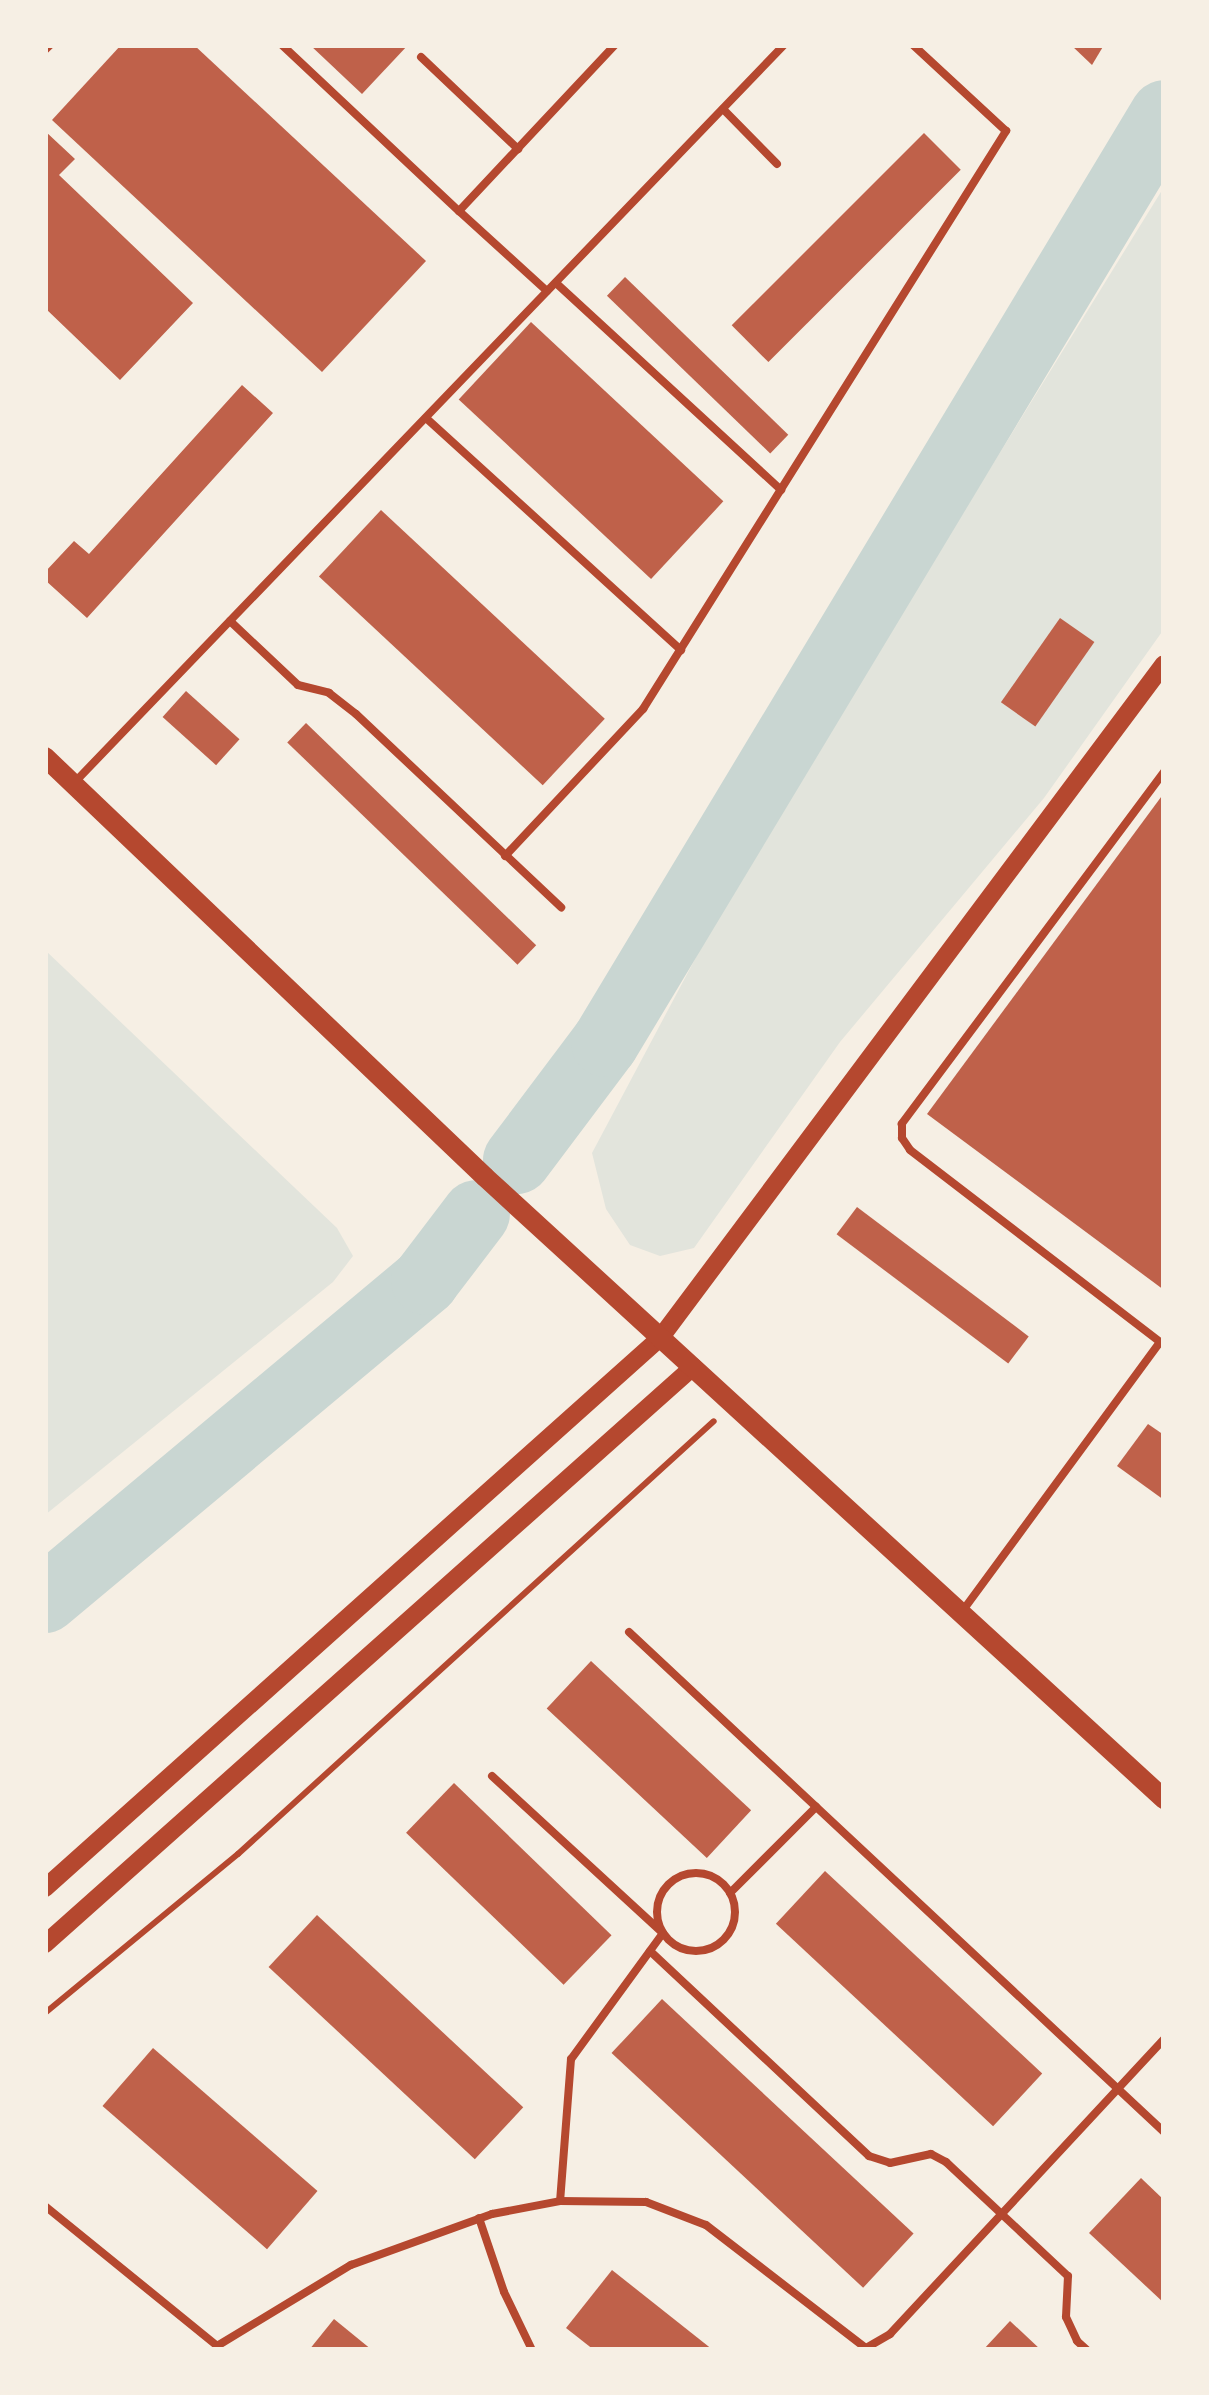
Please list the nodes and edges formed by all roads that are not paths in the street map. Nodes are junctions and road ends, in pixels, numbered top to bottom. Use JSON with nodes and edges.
{"nodes":[{"id":1,"x":282,"y":45,"type":"edge"},
{"id":2,"x":616,"y":45,"type":"edge"},
{"id":3,"x":784,"y":45,"type":"edge"},
{"id":4,"x":913,"y":45,"type":"edge"},
{"id":5,"x":421,"y":56,"type":"dead end"},
{"id":6,"x":723,"y":109,"type":"junction"},
{"id":7,"x":518,"y":149,"type":"junction"},
{"id":8,"x":777,"y":164,"type":"dead end"},
{"id":9,"x":459,"y":211,"type":"junction"},
{"id":10,"x":556,"y":283,"type":"junction"},
{"id":11,"x":548,"y":291,"type":"junction"},
{"id":12,"x":426,"y":418,"type":"junction"},
{"id":13,"x":781,"y":490,"type":"junction"},
{"id":14,"x":230,"y":621,"type":"junction"},
{"id":15,"x":681,"y":650,"type":"junction"},
{"id":16,"x":1164,"y":664,"type":"edge"},
{"id":17,"x":45,"y":756,"type":"edge"},
{"id":18,"x":1164,"y":772,"type":"edge"},
{"id":19,"x":74,"y":784,"type":"junction"},
{"id":20,"x":506,"y":856,"type":"junction"},
{"id":21,"x":560,"y":907,"type":"dead end"},
{"id":22,"x":661,"y":1337,"type":"junction"},
{"id":23,"x":1162,"y":1344,"type":"edge"},
{"id":24,"x":693,"y":1367,"type":"junction"},
{"id":25,"x":961,"y":1613,"type":"junction"},
{"id":26,"x":629,"y":1632,"type":"dead end"},
{"id":27,"x":492,"y":1776,"type":"dead end"},
{"id":28,"x":1164,"y":1799,"type":"edge"},
{"id":29,"x":816,"y":1807,"type":"junction"},
{"id":30,"x":45,"y":1888,"type":"edge"},
{"id":31,"x":730,"y":1894,"type":"junction"},
{"id":32,"x":663,"y":1933,"type":"junction"},
{"id":33,"x":45,"y":1944,"type":"edge"},
{"id":34,"x":650,"y":1951,"type":"junction"},
{"id":35,"x":1164,"y":2039,"type":"edge"},
{"id":36,"x":1117,"y":2089,"type":"junction"},
{"id":37,"x":1164,"y":2132,"type":"edge"},
{"id":38,"x":560,"y":2200,"type":"junction"},
{"id":39,"x":45,"y":2206,"type":"edge"},
{"id":40,"x":1002,"y":2213,"type":"junction"},
{"id":41,"x":479,"y":2218,"type":"junction"},
{"id":42,"x":217,"y":2349,"type":"edge"},
{"id":43,"x":867,"y":2349,"type":"edge"},
{"id":44,"x":532,"y":2350,"type":"edge"},
{"id":45,"x":1087,"y":2350,"type":"edge"}],
"edges":[{"from":1,"to":9,"type":"lane"},
{"from":2,"to":7,"type":"lane"},
{"from":3,"to":6,"type":"lane"},
{"from":4,"to":13,"type":"lane"},
{"from":5,"to":7,"type":"lane"},
{"from":6,"to":8,"type":"lane"},
{"from":6,"to":10,"type":"lane"},
{"from":7,"to":9,"type":"lane"},
{"from":9,"to":11,"type":"lane"},
{"from":10,"to":11,"type":"lane"},
{"from":10,"to":13,"type":"lane"},
{"from":11,"to":12,"type":"lane"},
{"from":12,"to":14,"type":"lane"},
{"from":12,"to":15,"type":"lane"},
{"from":13,"to":15,"type":"lane"},
{"from":14,"to":19,"type":"lane"},
{"from":14,"to":20,"type":"lane"},
{"from":15,"to":20,"type":"lane"},
{"from":16,"to":22,"type":"street"},
{"from":17,"to":19,"type":"main road"},
{"from":18,"to":23,"type":"lane"},
{"from":19,"to":22,"type":"main road"},
{"from":20,"to":21,"type":"lane"},
{"from":22,"to":24,"type":"main road"},
{"from":22,"to":30,"type":"street"},
{"from":23,"to":25,"type":"lane"},
{"from":24,"to":25,"type":"main road"},
{"from":24,"to":33,"type":"street"},
{"from":25,"to":28,"type":"main road"},
{"from":26,"to":29,"type":"lane"},
{"from":27,"to":32,"type":"lane"},
{"from":29,"to":31,"type":"lane"},
{"from":29,"to":36,"type":"lane"},
{"from":31,"to":32,"type":"lane"},
{"from":31,"to":32,"type":"lane"},
{"from":32,"to":34,"type":"lane"},
{"from":34,"to":38,"type":"lane"},
{"from":34,"to":40,"type":"lane"},
{"from":35,"to":36,"type":"lane"},
{"from":36,"to":37,"type":"lane"},
{"from":36,"to":40,"type":"lane"},
{"from":38,"to":41,"type":"lane"},
{"from":38,"to":43,"type":"lane"},
{"from":39,"to":42,"type":"lane"},
{"from":40,"to":43,"type":"lane"},
{"from":40,"to":45,"type":"lane"},
{"from":41,"to":42,"type":"lane"},
{"from":41,"to":44,"type":"lane"}]}
